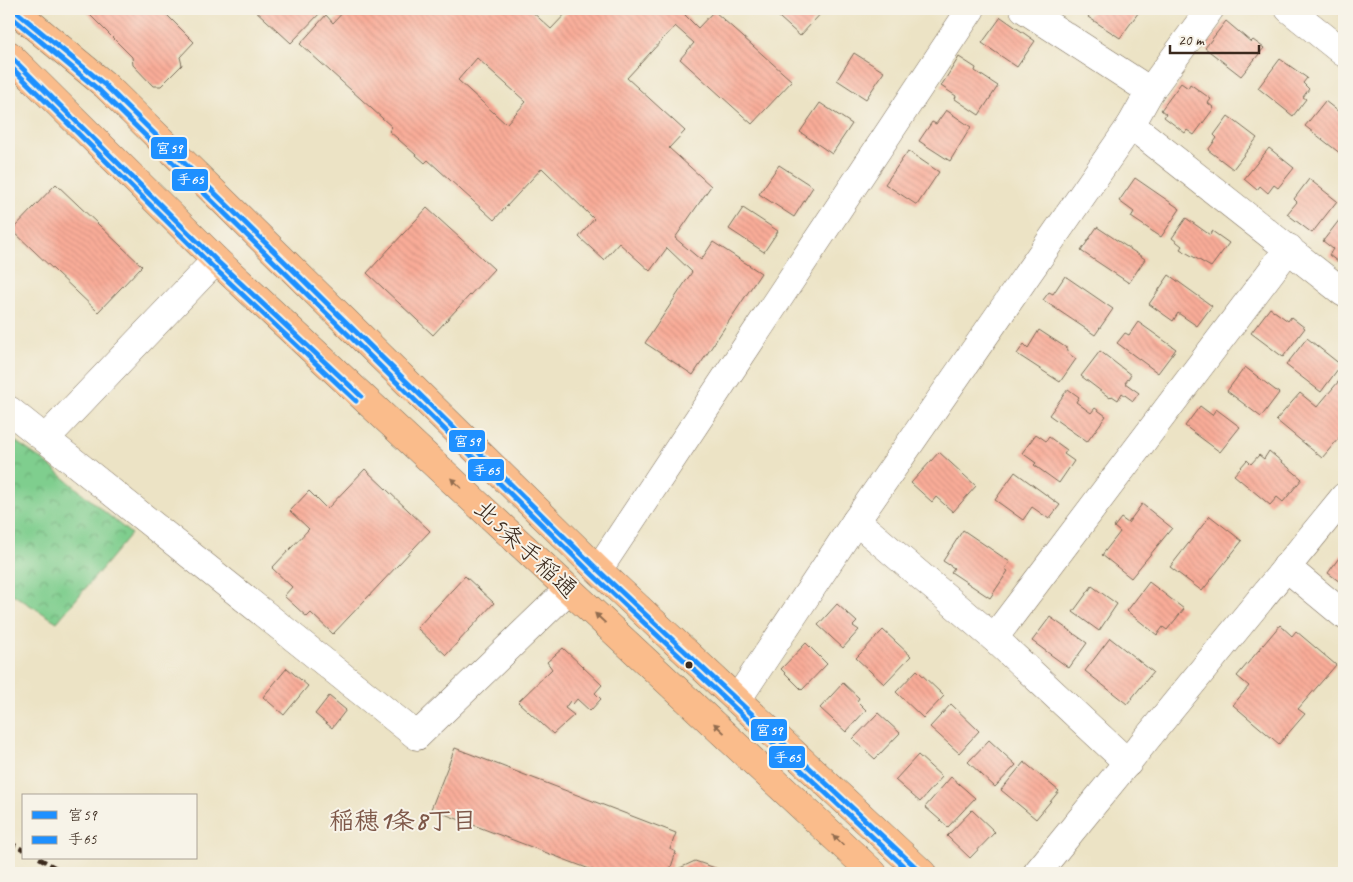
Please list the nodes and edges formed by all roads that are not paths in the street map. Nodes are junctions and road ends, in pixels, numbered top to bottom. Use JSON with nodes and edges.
{"nodes":[{"id":1,"x":13,"y":9,"type":"edge"},
{"id":2,"x":971,"y":9,"type":"edge"},
{"id":3,"x":1024,"y":9,"type":"edge"},
{"id":4,"x":1210,"y":9,"type":"edge"},
{"id":5,"x":1289,"y":9,"type":"edge"},
{"id":6,"x":1344,"y":53,"type":"edge"},
{"id":7,"x":9,"y":55,"type":"edge"},
{"id":8,"x":1150,"y":91,"type":"junction"},
{"id":9,"x":1131,"y":125,"type":"junction"},
{"id":10,"x":1289,"y":248,"type":"junction"},
{"id":11,"x":216,"y":260,"type":"junction"},
{"id":12,"x":1344,"y":292,"type":"edge"},
{"id":13,"x":9,"y":410,"type":"edge"},
{"id":14,"x":46,"y":438,"type":"junction"},
{"id":15,"x":1344,"y":498,"type":"edge"},
{"id":16,"x":856,"y":521,"type":"junction"},
{"id":17,"x":1286,"y":567,"type":"junction"},
{"id":18,"x":598,"y":570,"type":"junction"},
{"id":19,"x":569,"y":589,"type":"junction"},
{"id":20,"x":1344,"y":615,"type":"edge"},
{"id":21,"x":994,"y":638,"type":"junction"},
{"id":22,"x":737,"y":700,"type":"junction"},
{"id":23,"x":1128,"y":764,"type":"junction"},
{"id":24,"x":873,"y":873,"type":"edge"},
{"id":25,"x":922,"y":873,"type":"edge"},
{"id":26,"x":1037,"y":873,"type":"edge"}],
"edges":[{"from":1,"to":18,"type":"highway","name":"北5条手稲通"},
{"from":2,"to":18,"type":"street"},
{"from":3,"to":8,"type":"street"},
{"from":4,"to":8,"type":"street"},
{"from":5,"to":6,"type":"street"},
{"from":7,"to":11,"type":"highway","name":"北5条手稲通"},
{"from":8,"to":9,"type":"street"},
{"from":9,"to":10,"type":"street"},
{"from":9,"to":16,"type":"street"},
{"from":10,"to":12,"type":"street"},
{"from":10,"to":21,"type":"street"},
{"from":11,"to":14,"type":"street"},
{"from":19,"to":11,"type":"highway","name":"北5条手稲通","one_way":true},
{"from":13,"to":14,"type":"street"},
{"from":14,"to":19,"type":"street"},
{"from":15,"to":17,"type":"street"},
{"from":16,"to":21,"type":"street"},
{"from":16,"to":22,"type":"street"},
{"from":17,"to":20,"type":"street"},
{"from":17,"to":23,"type":"street"},
{"from":18,"to":22,"type":"highway","name":"北5条手稲通"},
{"from":24,"to":19,"type":"highway","name":"北5条手稲通","one_way":true},
{"from":21,"to":23,"type":"street"},
{"from":22,"to":25,"type":"highway","name":"北5条手稲通"},
{"from":23,"to":26,"type":"street"}]}
